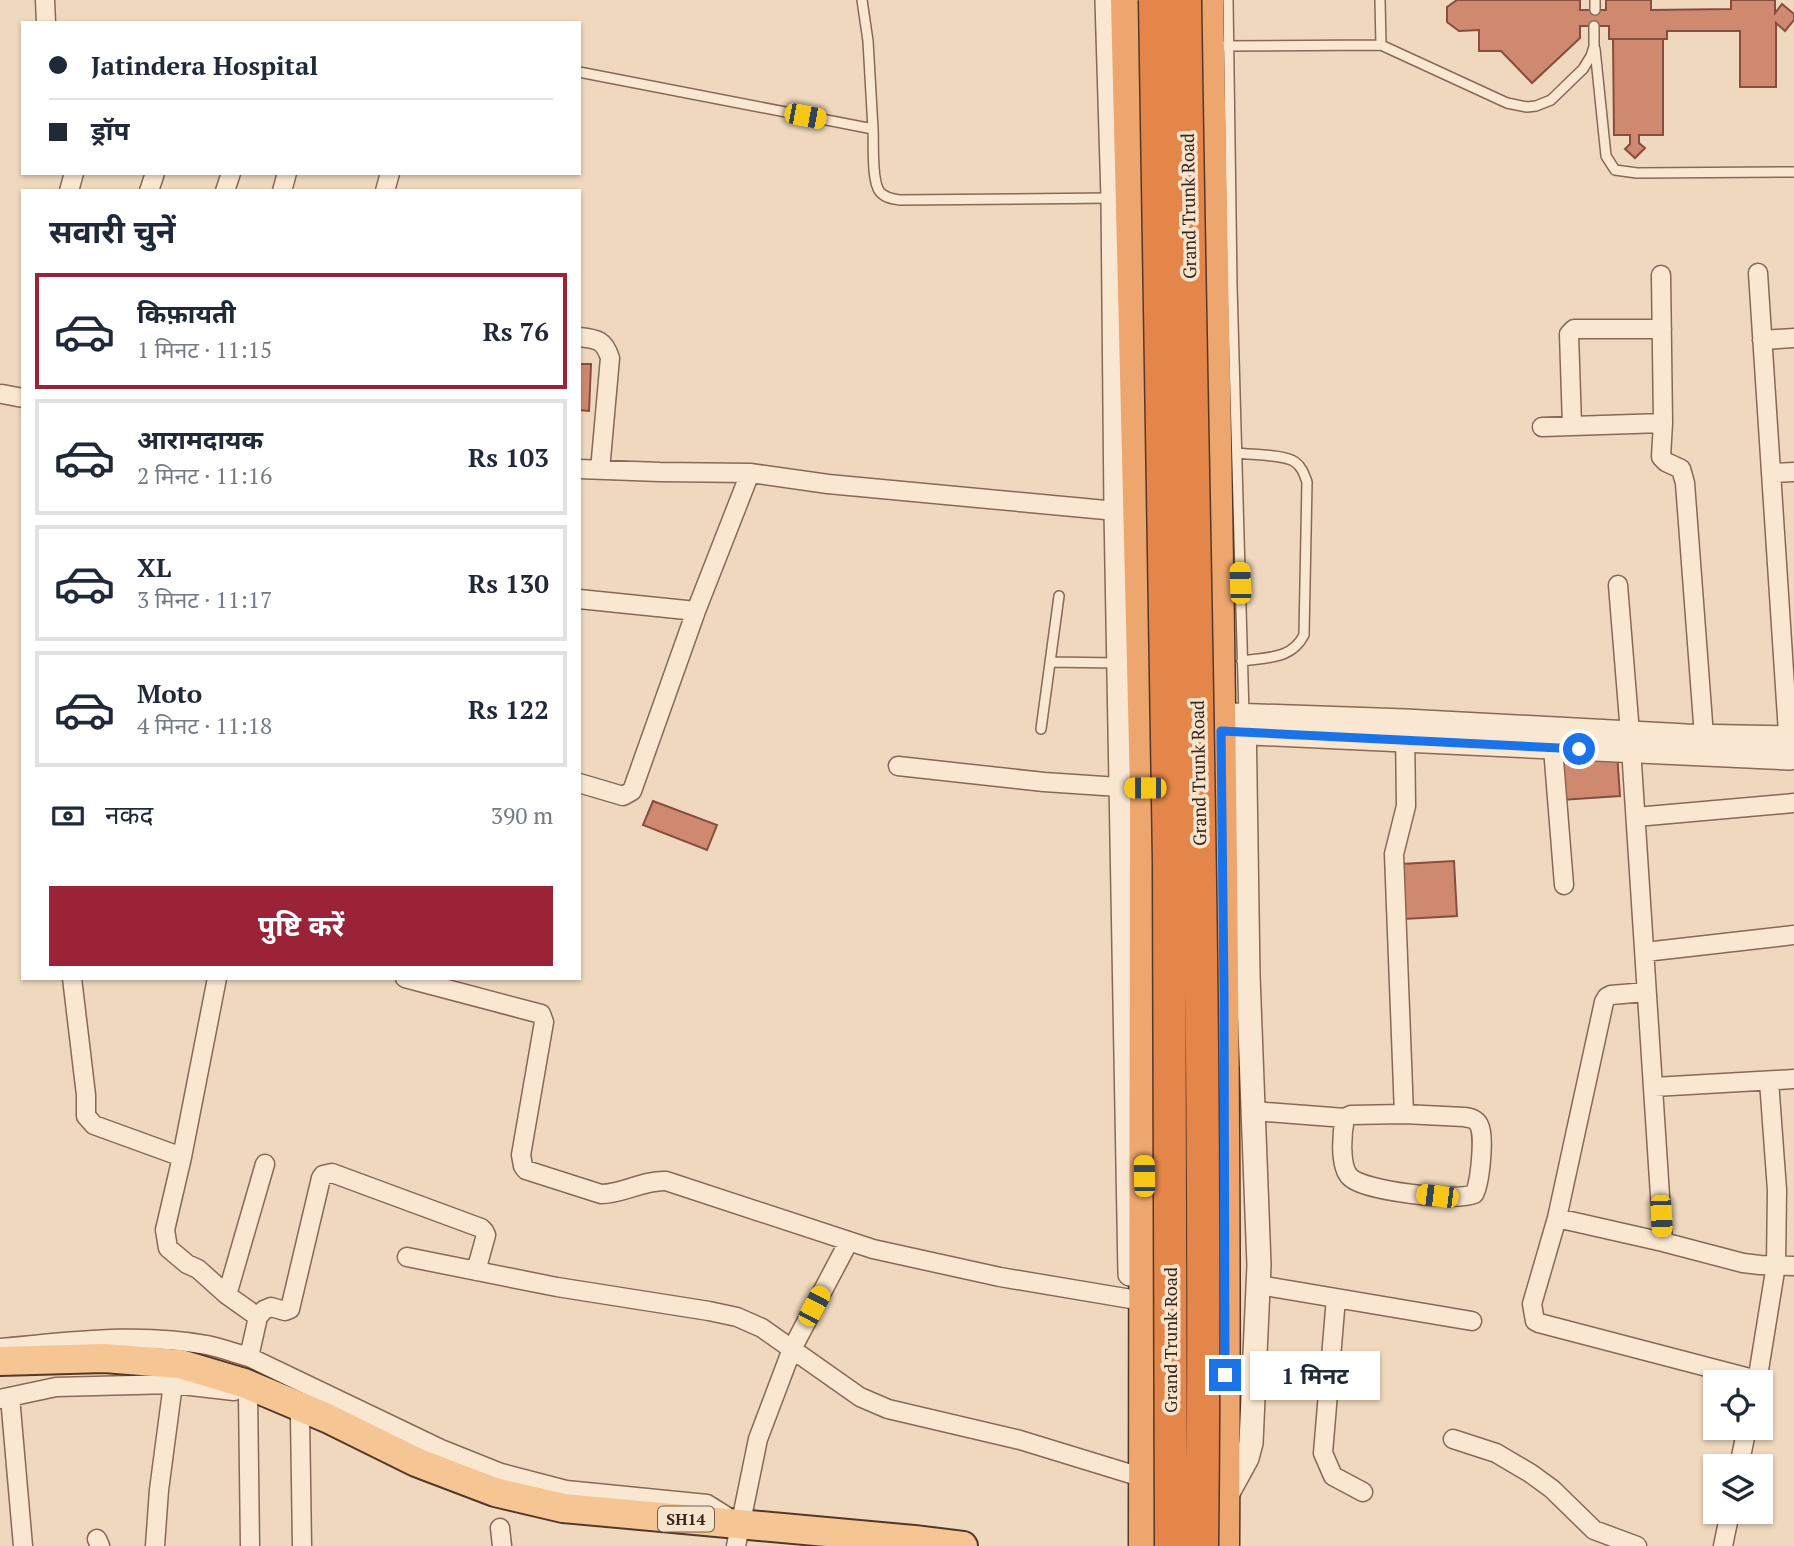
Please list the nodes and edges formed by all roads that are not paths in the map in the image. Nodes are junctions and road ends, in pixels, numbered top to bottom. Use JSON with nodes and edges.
{"nodes":[{"id":1,"x":45,"y":0,"type":"edge"},
{"id":2,"x":862,"y":0,"type":"edge"},
{"id":3,"x":1107,"y":0,"type":"edge"},
{"id":4,"x":1126,"y":0,"type":"edge"},
{"id":5,"x":1155,"y":0,"type":"edge"},
{"id":6,"x":1185,"y":0,"type":"edge"},
{"id":7,"x":1208,"y":0,"type":"edge"},
{"id":8,"x":1228,"y":0,"type":"edge"},
{"id":9,"x":1380,"y":0,"type":"edge"},
{"id":10,"x":46,"y":21,"type":"edge"},
{"id":11,"x":1594,"y":26,"type":"dead end"},
{"id":12,"x":1381,"y":45,"type":"junction"},
{"id":13,"x":1218,"y":46,"type":"junction"},
{"id":14,"x":1594,"y":47,"type":"junction"},
{"id":15,"x":581,"y":72,"type":"edge"},
{"id":16,"x":873,"y":129,"type":"junction"},
{"id":17,"x":1794,"y":172,"type":"edge"},
{"id":18,"x":1121,"y":198,"type":"junction"},
{"id":19,"x":1758,"y":273,"type":"dead end"},
{"id":20,"x":1661,"y":275,"type":"dead end"},
{"id":21,"x":1662,"y":328,"type":"junction"},
{"id":22,"x":581,"y":337,"type":"edge"},
{"id":23,"x":1794,"y":338,"type":"edge"},
{"id":24,"x":1762,"y":340,"type":"junction"},
{"id":25,"x":2,"y":394,"type":"dead end"},
{"id":26,"x":21,"y":398,"type":"edge"},
{"id":27,"x":1663,"y":423,"type":"junction"},
{"id":28,"x":1572,"y":426,"type":"junction"},
{"id":29,"x":1542,"y":427,"type":"dead end"},
{"id":30,"x":1237,"y":453,"type":"junction"},
{"id":31,"x":581,"y":469,"type":"edge"},
{"id":32,"x":600,"y":470,"type":"junction"},
{"id":33,"x":1794,"y":472,"type":"edge"},
{"id":34,"x":750,"y":473,"type":"junction"},
{"id":35,"x":1771,"y":473,"type":"junction"},
{"id":36,"x":1127,"y":512,"type":"junction"},
{"id":37,"x":1618,"y":584,"type":"dead end"},
{"id":38,"x":1059,"y":596,"type":"dead end"},
{"id":39,"x":581,"y":600,"type":"edge"},
{"id":40,"x":696,"y":611,"type":"junction"},
{"id":41,"x":1787,"y":615,"type":"edge"},
{"id":42,"x":1242,"y":661,"type":"junction"},
{"id":43,"x":1050,"y":662,"type":"junction"},
{"id":44,"x":1119,"y":663,"type":"junction"},
{"id":45,"x":1232,"y":723,"type":"junction"},
{"id":46,"x":1041,"y":729,"type":"dead end"},
{"id":47,"x":1405,"y":731,"type":"junction"},
{"id":48,"x":1704,"y":736,"type":"junction"},
{"id":49,"x":1631,"y":742,"type":"junction"},
{"id":50,"x":1792,"y":747,"type":"edge"},
{"id":51,"x":1553,"y":748,"type":"junction"},
{"id":52,"x":898,"y":766,"type":"dead end"},
{"id":53,"x":581,"y":784,"type":"edge"},
{"id":54,"x":1133,"y":788,"type":"junction"},
{"id":55,"x":1794,"y":803,"type":"edge"},
{"id":56,"x":1636,"y":817,"type":"junction"},
{"id":57,"x":1563,"y":885,"type":"dead end"},
{"id":58,"x":1794,"y":935,"type":"edge"},
{"id":59,"x":1645,"y":951,"type":"junction"},
{"id":60,"x":72,"y":980,"type":"edge"},
{"id":61,"x":216,"y":980,"type":"edge"},
{"id":62,"x":413,"y":980,"type":"edge"},
{"id":63,"x":1646,"y":992,"type":"junction"},
{"id":64,"x":1794,"y":1079,"type":"edge"},
{"id":65,"x":1769,"y":1081,"type":"junction"},
{"id":66,"x":1654,"y":1087,"type":"junction"},
{"id":67,"x":1253,"y":1111,"type":"junction"},
{"id":68,"x":1404,"y":1114,"type":"junction"},
{"id":69,"x":1345,"y":1118,"type":"junction"},
{"id":70,"x":182,"y":1157,"type":"junction"},
{"id":71,"x":1225,"y":1161,"type":"junction"},
{"id":72,"x":1144,"y":1162,"type":"junction"},
{"id":73,"x":265,"y":1164,"type":"dead end"},
{"id":74,"x":1785,"y":1191,"type":"edge"},
{"id":75,"x":1557,"y":1218,"type":"junction"},
{"id":76,"x":849,"y":1241,"type":"junction"},
{"id":77,"x":1663,"y":1242,"type":"junction"},
{"id":78,"x":407,"y":1257,"type":"dead end"},
{"id":79,"x":1785,"y":1265,"type":"edge"},
{"id":80,"x":476,"y":1271,"type":"junction"},
{"id":81,"x":1259,"y":1285,"type":"junction"},
{"id":82,"x":227,"y":1295,"type":"junction"},
{"id":83,"x":1336,"y":1298,"type":"junction"},
{"id":84,"x":1130,"y":1299,"type":"junction"},
{"id":85,"x":258,"y":1317,"type":"junction"},
{"id":86,"x":1472,"y":1321,"type":"dead end"},
{"id":87,"x":0,"y":1348,"type":"edge"},
{"id":88,"x":792,"y":1349,"type":"junction"},
{"id":89,"x":249,"y":1357,"type":"junction"},
{"id":90,"x":0,"y":1362,"type":"edge"},
{"id":91,"x":1716,"y":1370,"type":"edge"},
{"id":92,"x":1760,"y":1370,"type":"edge"},
{"id":93,"x":173,"y":1384,"type":"junction"},
{"id":94,"x":1145,"y":1384,"type":"junction"},
{"id":95,"x":247,"y":1395,"type":"junction"},
{"id":96,"x":5,"y":1398,"type":"edge"},
{"id":97,"x":300,"y":1417,"type":"junction"},
{"id":98,"x":1453,"y":1439,"type":"dead end"},
{"id":99,"x":1144,"y":1478,"type":"junction"},
{"id":100,"x":1363,"y":1492,"type":"dead end"},
{"id":101,"x":1224,"y":1500,"type":"junction"},
{"id":102,"x":1728,"y":1524,"type":"edge"},
{"id":103,"x":738,"y":1535,"type":"edge"},
{"id":104,"x":914,"y":1543,"type":"edge"},
{"id":105,"x":23,"y":1546,"type":"edge"},
{"id":106,"x":155,"y":1546,"type":"edge"},
{"id":107,"x":250,"y":1546,"type":"edge"},
{"id":108,"x":302,"y":1546,"type":"edge"},
{"id":109,"x":963,"y":1546,"type":"edge"},
{"id":110,"x":1144,"y":1546,"type":"edge"},
{"id":111,"x":1171,"y":1546,"type":"edge"},
{"id":112,"x":1202,"y":1546,"type":"edge"},
{"id":113,"x":1224,"y":1546,"type":"edge"},
{"id":114,"x":1637,"y":1546,"type":"edge"},
{"id":115,"x":1723,"y":1546,"type":"edge"}],
"edges":[{"from":1,"to":10,"type":"street"},
{"from":2,"to":16,"type":"lane"},
{"from":3,"to":18,"type":"street"},
{"from":4,"to":18,"type":"highway"},
{"from":5,"to":111,"type":"highway","name":"Grand Trunk Road","bridge":true},
{"from":6,"to":112,"type":"highway","name":"Grand Trunk Road","bridge":true},
{"from":7,"to":13,"type":"highway"},
{"from":8,"to":13,"type":"lane"},
{"from":9,"to":12,"type":"lane"},
{"from":11,"to":14,"type":"lane"},
{"from":12,"to":13,"type":"lane"},
{"from":12,"to":14,"type":"lane"},
{"from":13,"to":30,"type":"lane"},
{"from":13,"to":45,"type":"highway"},
{"from":14,"to":17,"type":"lane"},
{"from":15,"to":16,"type":"lane"},
{"from":16,"to":18,"type":"lane"},
{"from":18,"to":36,"type":"highway"},
{"from":19,"to":24,"type":"street"},
{"from":20,"to":21,"type":"street"},
{"from":21,"to":27,"type":"street"},
{"from":21,"to":28,"type":"street"},
{"from":22,"to":32,"type":"street"},
{"from":23,"to":24,"type":"street"},
{"from":24,"to":35,"type":"street"},
{"from":25,"to":26,"type":"street"},
{"from":27,"to":28,"type":"street"},
{"from":27,"to":48,"type":"street"},
{"from":28,"to":29,"type":"street"},
{"from":30,"to":42,"type":"lane"},
{"from":30,"to":42,"type":"lane"},
{"from":31,"to":32,"type":"street"},
{"from":32,"to":34,"type":"street"},
{"from":33,"to":35,"type":"street"},
{"from":34,"to":36,"type":"street"},
{"from":34,"to":40,"type":"street"},
{"from":35,"to":41,"type":"street"},
{"from":36,"to":44,"type":"street"},
{"from":36,"to":54,"type":"highway"},
{"from":37,"to":49,"type":"street"},
{"from":38,"to":43,"type":"lane"},
{"from":39,"to":40,"type":"street"},
{"from":40,"to":53,"type":"street"},
{"from":41,"to":50,"type":"street"},
{"from":42,"to":45,"type":"lane"},
{"from":43,"to":44,"type":"lane"},
{"from":43,"to":46,"type":"lane"},
{"from":44,"to":54,"type":"street"},
{"from":45,"to":47,"type":"street"},
{"from":45,"to":67,"type":"street"},
{"from":45,"to":71,"type":"highway"},
{"from":47,"to":49,"type":"street"},
{"from":47,"to":51,"type":"street"},
{"from":47,"to":68,"type":"street"},
{"from":48,"to":49,"type":"street"},
{"from":48,"to":50,"type":"street"},
{"from":49,"to":50,"type":"street"},
{"from":49,"to":51,"type":"street"},
{"from":49,"to":56,"type":"street"},
{"from":51,"to":57,"type":"street"},
{"from":52,"to":54,"type":"street"},
{"from":54,"to":72,"type":"highway"},
{"from":54,"to":84,"type":"street"},
{"from":55,"to":56,"type":"street"},
{"from":56,"to":59,"type":"street"},
{"from":58,"to":59,"type":"street"},
{"from":59,"to":63,"type":"street"},
{"from":60,"to":70,"type":"street"},
{"from":61,"to":70,"type":"street"},
{"from":62,"to":76,"type":"street"},
{"from":63,"to":66,"type":"street"},
{"from":63,"to":75,"type":"street"},
{"from":64,"to":65,"type":"street"},
{"from":65,"to":66,"type":"street"},
{"from":65,"to":74,"type":"street"},
{"from":66,"to":77,"type":"street"},
{"from":67,"to":69,"type":"street"},
{"from":67,"to":81,"type":"street"},
{"from":68,"to":69,"type":"street"},
{"from":68,"to":69,"type":"street"},
{"from":70,"to":82,"type":"street"},
{"from":71,"to":72,"type":"highway"},
{"from":71,"to":101,"type":"highway"},
{"from":72,"to":94,"type":"highway"},
{"from":73,"to":82,"type":"street"},
{"from":74,"to":79,"type":"street"},
{"from":75,"to":77,"type":"street"},
{"from":75,"to":91,"type":"street"},
{"from":76,"to":84,"type":"street"},
{"from":76,"to":88,"type":"street"},
{"from":77,"to":79,"type":"street"},
{"from":78,"to":80,"type":"street"},
{"from":79,"to":92,"type":"street"},
{"from":80,"to":85,"type":"street"},
{"from":80,"to":88,"type":"street"},
{"from":81,"to":83,"type":"street"},
{"from":81,"to":101,"type":"street"},
{"from":82,"to":85,"type":"street"},
{"from":83,"to":86,"type":"street"},
{"from":83,"to":100,"type":"street"},
{"from":84,"to":94,"type":"street"},
{"from":85,"to":89,"type":"street"},
{"from":87,"to":89,"type":"street"},
{"from":88,"to":99,"type":"street"},
{"from":88,"to":103,"type":"street"},
{"from":89,"to":103,"type":"street"},
{"from":90,"to":103,"type":"main road","number":"SH14"},
{"from":93,"to":95,"type":"street"},
{"from":93,"to":96,"type":"street"},
{"from":93,"to":106,"type":"street"},
{"from":94,"to":99,"type":"highway"},
{"from":95,"to":97,"type":"street"},
{"from":95,"to":107,"type":"street"},
{"from":96,"to":105,"type":"street"},
{"from":97,"to":103,"type":"street"},
{"from":97,"to":108,"type":"street"},
{"from":98,"to":114,"type":"street"},
{"from":99,"to":110,"type":"highway"},
{"from":101,"to":113,"type":"highway"},
{"from":102,"to":115,"type":"street"},
{"from":103,"to":104,"type":"main road","number":"SH14"},
{"from":104,"to":109,"type":"main road","number":"SH14"}]}
